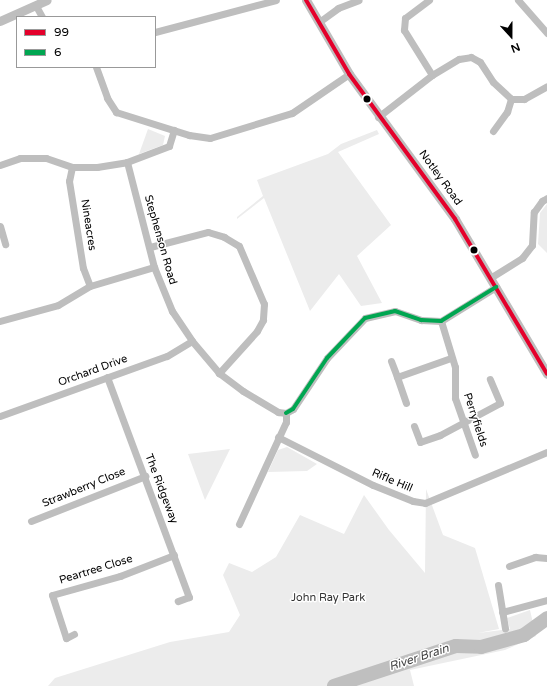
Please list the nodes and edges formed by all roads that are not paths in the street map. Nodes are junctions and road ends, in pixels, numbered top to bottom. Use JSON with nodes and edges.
{"nodes":[{"id":1,"x":46,"y":0,"type":"edge"},
{"id":2,"x":276,"y":0,"type":"edge"},
{"id":3,"x":306,"y":0,"type":"edge"},
{"id":4,"x":359,"y":0,"type":"edge"},
{"id":5,"x":429,"y":0,"type":"edge"},
{"id":6,"x":518,"y":0,"type":"edge"},
{"id":7,"x":36,"y":6,"type":"junction"},
{"id":8,"x":41,"y":16,"type":"edge"},
{"id":9,"x":0,"y":20,"type":"edge"},
{"id":10,"x":319,"y":22,"type":"junction"},
{"id":11,"x":156,"y":32,"type":"edge"},
{"id":12,"x":547,"y":33,"type":"edge"},
{"id":13,"x":96,"y":68,"type":"edge"},
{"id":14,"x":348,"y":74,"type":"junction"},
{"id":15,"x":432,"y":75,"type":"junction"},
{"id":16,"x":547,"y":86,"type":"edge"},
{"id":17,"x":511,"y":99,"type":"junction"},
{"id":18,"x":378,"y":117,"type":"junction"},
{"id":19,"x":174,"y":130,"type":"junction"},
{"id":20,"x":493,"y":131,"type":"dead end"},
{"id":21,"x":127,"y":162,"type":"junction"},
{"id":22,"x":0,"y":165,"type":"edge"},
{"id":23,"x":72,"y":167,"type":"junction"},
{"id":24,"x":547,"y":198,"type":"edge"},
{"id":25,"x":0,"y":226,"type":"edge"},
{"id":26,"x":5,"y":244,"type":"dead end"},
{"id":27,"x":150,"y":247,"type":"junction"},
{"id":28,"x":154,"y":267,"type":"junction"},
{"id":29,"x":490,"y":278,"type":"junction"},
{"id":30,"x":90,"y":286,"type":"junction"},
{"id":31,"x":496,"y":287,"type":"junction"},
{"id":32,"x":0,"y":321,"type":"edge"},
{"id":33,"x":442,"y":321,"type":"junction"},
{"id":34,"x":192,"y":341,"type":"junction"},
{"id":35,"x":451,"y":358,"type":"junction"},
{"id":36,"x":391,"y":360,"type":"dead end"},
{"id":37,"x":219,"y":373,"type":"junction"},
{"id":38,"x":547,"y":374,"type":"edge"},
{"id":39,"x":107,"y":377,"type":"junction"},
{"id":40,"x":397,"y":377,"type":"junction"},
{"id":41,"x":490,"y":379,"type":"dead end"},
{"id":42,"x":406,"y":403,"type":"dead end"},
{"id":43,"x":286,"y":413,"type":"junction"},
{"id":44,"x":0,"y":416,"type":"edge"},
{"id":45,"x":463,"y":422,"type":"junction"},
{"id":46,"x":414,"y":426,"type":"dead end"},
{"id":47,"x":278,"y":437,"type":"junction"},
{"id":48,"x":547,"y":452,"type":"edge"},
{"id":49,"x":475,"y":455,"type":"dead end"},
{"id":50,"x":144,"y":476,"type":"junction"},
{"id":51,"x":31,"y":521,"type":"dead end"},
{"id":52,"x":239,"y":524,"type":"dead end"},
{"id":53,"x":174,"y":555,"type":"junction"},
{"id":54,"x":547,"y":558,"type":"edge"},
{"id":55,"x":509,"y":566,"type":"dead end"},
{"id":56,"x":498,"y":585,"type":"dead end"},
{"id":57,"x":547,"y":600,"type":"edge"},
{"id":58,"x":178,"y":601,"type":"dead end"},
{"id":59,"x":502,"y":612,"type":"junction"},
{"id":60,"x":505,"y":628,"type":"dead end"},
{"id":61,"x":74,"y":634,"type":"dead end"}],
"edges":[{"from":1,"to":7,"type":"street"},
{"from":2,"to":11,"type":"street"},
{"from":3,"to":10,"type":"street","name":"Notley Road"},
{"from":4,"to":10,"type":"street"},
{"from":5,"to":15,"type":"street"},
{"from":6,"to":12,"type":"street"},
{"from":7,"to":8,"type":"street"},
{"from":7,"to":9,"type":"street"},
{"from":10,"to":14,"type":"street","name":"Notley Road"},
{"from":13,"to":19,"type":"street"},
{"from":14,"to":18,"type":"street","name":"Notley Road"},
{"from":14,"to":19,"type":"street"},
{"from":15,"to":17,"type":"street"},
{"from":15,"to":18,"type":"street"},
{"from":16,"to":17,"type":"street"},
{"from":17,"to":20,"type":"street"},
{"from":18,"to":29,"type":"street","name":"Notley Road"},
{"from":19,"to":21,"type":"street"},
{"from":21,"to":23,"type":"street"},
{"from":21,"to":27,"type":"street","name":"Stephenson Road"},
{"from":22,"to":23,"type":"street"},
{"from":23,"to":30,"type":"street","name":"Nineacres"},
{"from":24,"to":29,"type":"street"},
{"from":25,"to":26,"type":"street"},
{"from":27,"to":28,"type":"street","name":"Stephenson Road"},
{"from":27,"to":37,"type":"street"},
{"from":28,"to":30,"type":"street"},
{"from":28,"to":34,"type":"street","name":"Stephenson Road"},
{"from":29,"to":31,"type":"street","name":"Notley Road"},
{"from":30,"to":32,"type":"street"},
{"from":31,"to":33,"type":"street"},
{"from":31,"to":38,"type":"street","name":"Notley Road"},
{"from":33,"to":35,"type":"street","name":"Perryfields"},
{"from":33,"to":43,"type":"street"},
{"from":34,"to":37,"type":"street","name":"Stephenson Road"},
{"from":34,"to":39,"type":"street","name":"Orchard Drive"},
{"from":35,"to":40,"type":"street"},
{"from":35,"to":45,"type":"street","name":"Perryfields"},
{"from":36,"to":40,"type":"street"},
{"from":37,"to":43,"type":"street","name":"Stephenson Road"},
{"from":39,"to":44,"type":"street","name":"Orchard Drive"},
{"from":39,"to":50,"type":"street","name":"The Ridgeway"},
{"from":40,"to":42,"type":"street"},
{"from":41,"to":45,"type":"street"},
{"from":43,"to":47,"type":"street"},
{"from":45,"to":46,"type":"street"},
{"from":45,"to":49,"type":"street","name":"Perryfields"},
{"from":47,"to":48,"type":"street","name":"Rifle Hill"},
{"from":47,"to":52,"type":"street"},
{"from":50,"to":51,"type":"street","name":"Strawberry Close"},
{"from":50,"to":53,"type":"street","name":"The Ridgeway"},
{"from":53,"to":58,"type":"street","name":"The Ridgeway"},
{"from":53,"to":61,"type":"street","name":"Peartree Close"},
{"from":54,"to":55,"type":"street"},
{"from":56,"to":59,"type":"street"},
{"from":57,"to":59,"type":"street"},
{"from":59,"to":60,"type":"street"}]}
